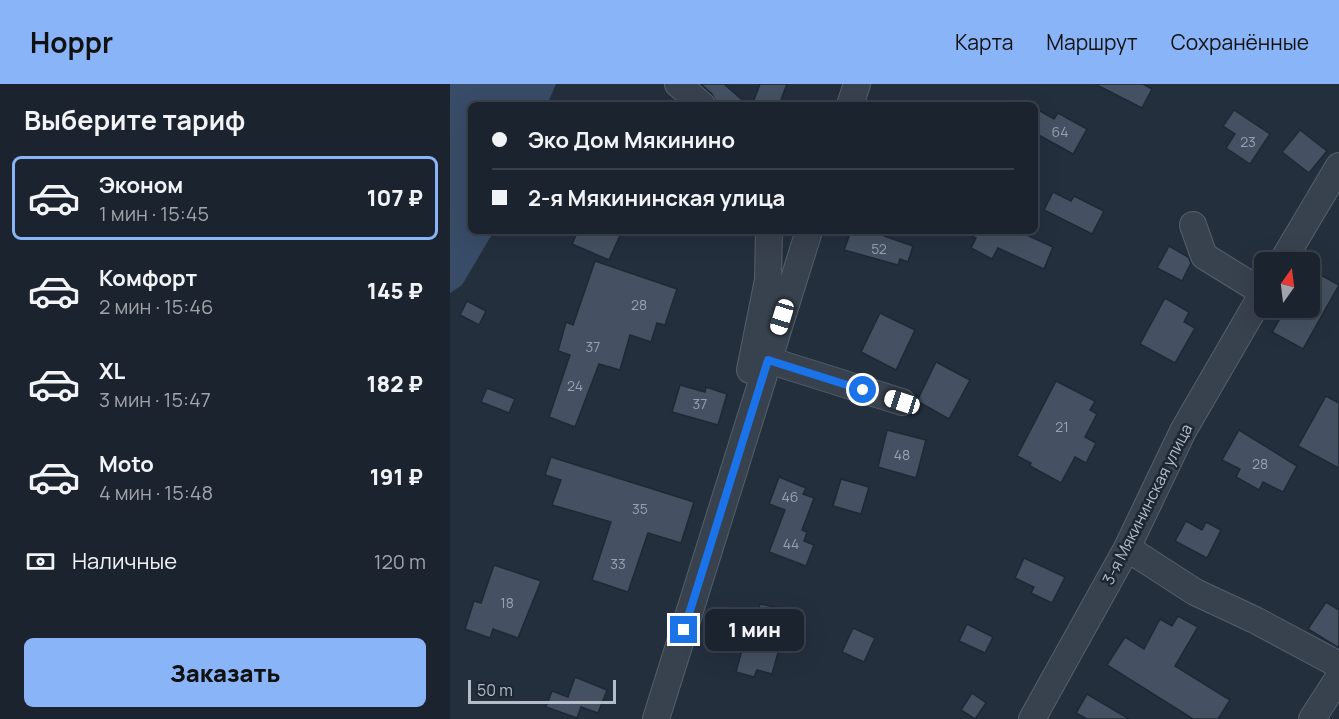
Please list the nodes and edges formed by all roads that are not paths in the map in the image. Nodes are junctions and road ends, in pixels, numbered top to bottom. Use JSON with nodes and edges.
{"nodes":[{"id":1,"x":678,"y":84,"type":"edge"},
{"id":2,"x":857,"y":84,"type":"edge"},
{"id":3,"x":699,"y":102,"type":"edge"},
{"id":4,"x":851,"y":102,"type":"edge"},
{"id":5,"x":1339,"y":166,"type":"edge"},
{"id":6,"x":1193,"y":225,"type":"dead end"},
{"id":7,"x":769,"y":234,"type":"edge"},
{"id":8,"x":808,"y":234,"type":"edge"},
{"id":9,"x":1288,"y":252,"type":"edge"},
{"id":10,"x":1254,"y":286,"type":"edge"},
{"id":11,"x":1254,"y":309,"type":"edge"},
{"id":12,"x":768,"y":360,"type":"junction"},
{"id":13,"x":902,"y":402,"type":"dead end"},
{"id":14,"x":747,"y":429,"type":"junction"},
{"id":15,"x":1127,"y":548,"type":"junction"},
{"id":16,"x":1339,"y":665,"type":"edge"},
{"id":17,"x":1339,"y":677,"type":"edge"},
{"id":18,"x":656,"y":719,"type":"edge"},
{"id":19,"x":1032,"y":719,"type":"edge"},
{"id":20,"x":1312,"y":719,"type":"edge"}],
"edges":[{"from":1,"to":3,"type":"street"},
{"from":2,"to":4,"type":"street"},
{"from":5,"to":9,"type":"street"},
{"from":6,"to":10,"type":"street"},
{"from":7,"to":14,"type":"street"},
{"from":8,"to":12,"type":"street"},
{"from":11,"to":15,"type":"street","name":"3-я Мякининская улица"},
{"from":12,"to":13,"type":"street"},
{"from":12,"to":14,"type":"street"},
{"from":14,"to":18,"type":"street"},
{"from":15,"to":16,"type":"street"},
{"from":15,"to":19,"type":"street","name":"3-я Мякининская улица"},
{"from":17,"to":20,"type":"street"}]}
